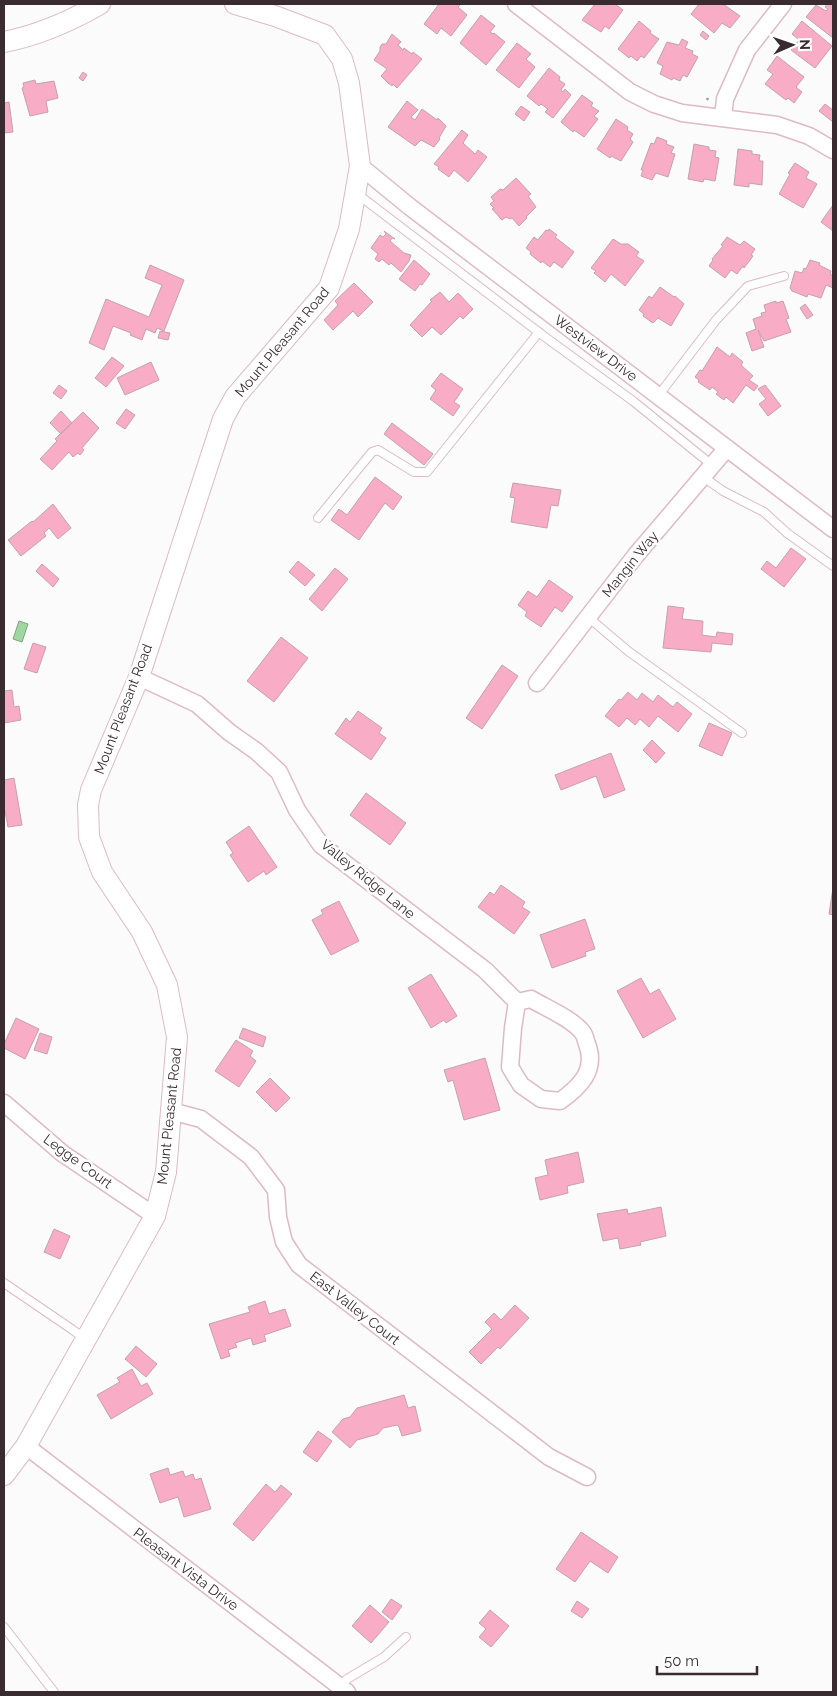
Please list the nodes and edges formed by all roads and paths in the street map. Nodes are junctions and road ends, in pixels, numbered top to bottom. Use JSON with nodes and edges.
{"nodes":[{"id":1,"x":100,"y":4,"type":"edge"},
{"id":2,"x":235,"y":4,"type":"edge"},
{"id":3,"x":516,"y":4,"type":"edge"},
{"id":4,"x":783,"y":4,"type":"edge"},
{"id":5,"x":4,"y":42,"type":"edge"},
{"id":6,"x":723,"y":117,"type":"junction"},
{"id":7,"x":833,"y":150,"type":"edge"},
{"id":8,"x":360,"y":166,"type":"junction"},
{"id":9,"x":356,"y":192,"type":"junction"},
{"id":10,"x":784,"y":276,"type":"dead end"},
{"id":11,"x":539,"y":332,"type":"junction"},
{"id":12,"x":658,"y":396,"type":"junction"},
{"id":13,"x":727,"y":448,"type":"junction"},
{"id":14,"x":707,"y":470,"type":"junction"},
{"id":15,"x":318,"y":518,"type":"dead end"},
{"id":16,"x":833,"y":530,"type":"edge"},
{"id":17,"x":833,"y":566,"type":"edge"},
{"id":18,"x":588,"y":617,"type":"junction"},
{"id":19,"x":139,"y":677,"type":"junction"},
{"id":20,"x":537,"y":683,"type":"dead end"},
{"id":21,"x":742,"y":733,"type":"dead end"},
{"id":22,"x":518,"y":1002,"type":"junction"},
{"id":23,"x":4,"y":1103,"type":"edge"},
{"id":24,"x":171,"y":1111,"type":"junction"},
{"id":25,"x":155,"y":1216,"type":"junction"},
{"id":26,"x":4,"y":1282,"type":"edge"},
{"id":27,"x":88,"y":1335,"type":"junction"},
{"id":28,"x":26,"y":1446,"type":"junction"},
{"id":29,"x":4,"y":1475,"type":"edge"},
{"id":30,"x":587,"y":1477,"type":"dead end"},
{"id":31,"x":4,"y":1627,"type":"edge"},
{"id":32,"x":406,"y":1638,"type":"dead end"},
{"id":33,"x":344,"y":1690,"type":"edge"},
{"id":34,"x":54,"y":1692,"type":"edge"}],
"edges":[{"from":1,"to":5,"type":"street"},
{"from":2,"to":8,"type":"street","name":"Mount Pleasant Road"},
{"from":3,"to":6,"type":"street"},
{"from":4,"to":6,"type":"street"},
{"from":6,"to":7,"type":"street"},
{"from":8,"to":9,"type":"street","name":"Mount Pleasant Road"},
{"from":8,"to":12,"type":"street","name":"Westview Drive"},
{"from":9,"to":11,"type":"lane"},
{"from":9,"to":19,"type":"street","name":"Mount Pleasant Road"},
{"from":10,"to":12,"type":"lane"},
{"from":11,"to":14,"type":"lane"},
{"from":11,"to":15,"type":"lane"},
{"from":12,"to":13,"type":"street","name":"Westview Drive"},
{"from":13,"to":14,"type":"street","name":"Mangin Way"},
{"from":13,"to":16,"type":"street","name":"Westview Drive"},
{"from":14,"to":17,"type":"lane"},
{"from":14,"to":18,"type":"street","name":"Mangin Way"},
{"from":18,"to":20,"type":"street","name":"Mangin Way"},
{"from":18,"to":21,"type":"lane"},
{"from":19,"to":22,"type":"street","name":"Valley Ridge Lane"},
{"from":19,"to":24,"type":"street","name":"Mount Pleasant Road"},
{"from":22,"to":22,"type":"street"},
{"from":23,"to":25,"type":"street","name":"Legge Court"},
{"from":24,"to":25,"type":"street","name":"Mount Pleasant Road"},
{"from":24,"to":30,"type":"street","name":"East Valley Court"},
{"from":25,"to":27,"type":"street","name":"Mount Pleasant Road"},
{"from":26,"to":27,"type":"lane"},
{"from":27,"to":28,"type":"street","name":"Mount Pleasant Road"},
{"from":28,"to":29,"type":"street","name":"Mount Pleasant Road"},
{"from":28,"to":33,"type":"street","name":"Pleasant Vista Drive"},
{"from":31,"to":34,"type":"lane"},
{"from":32,"to":33,"type":"lane"}]}
